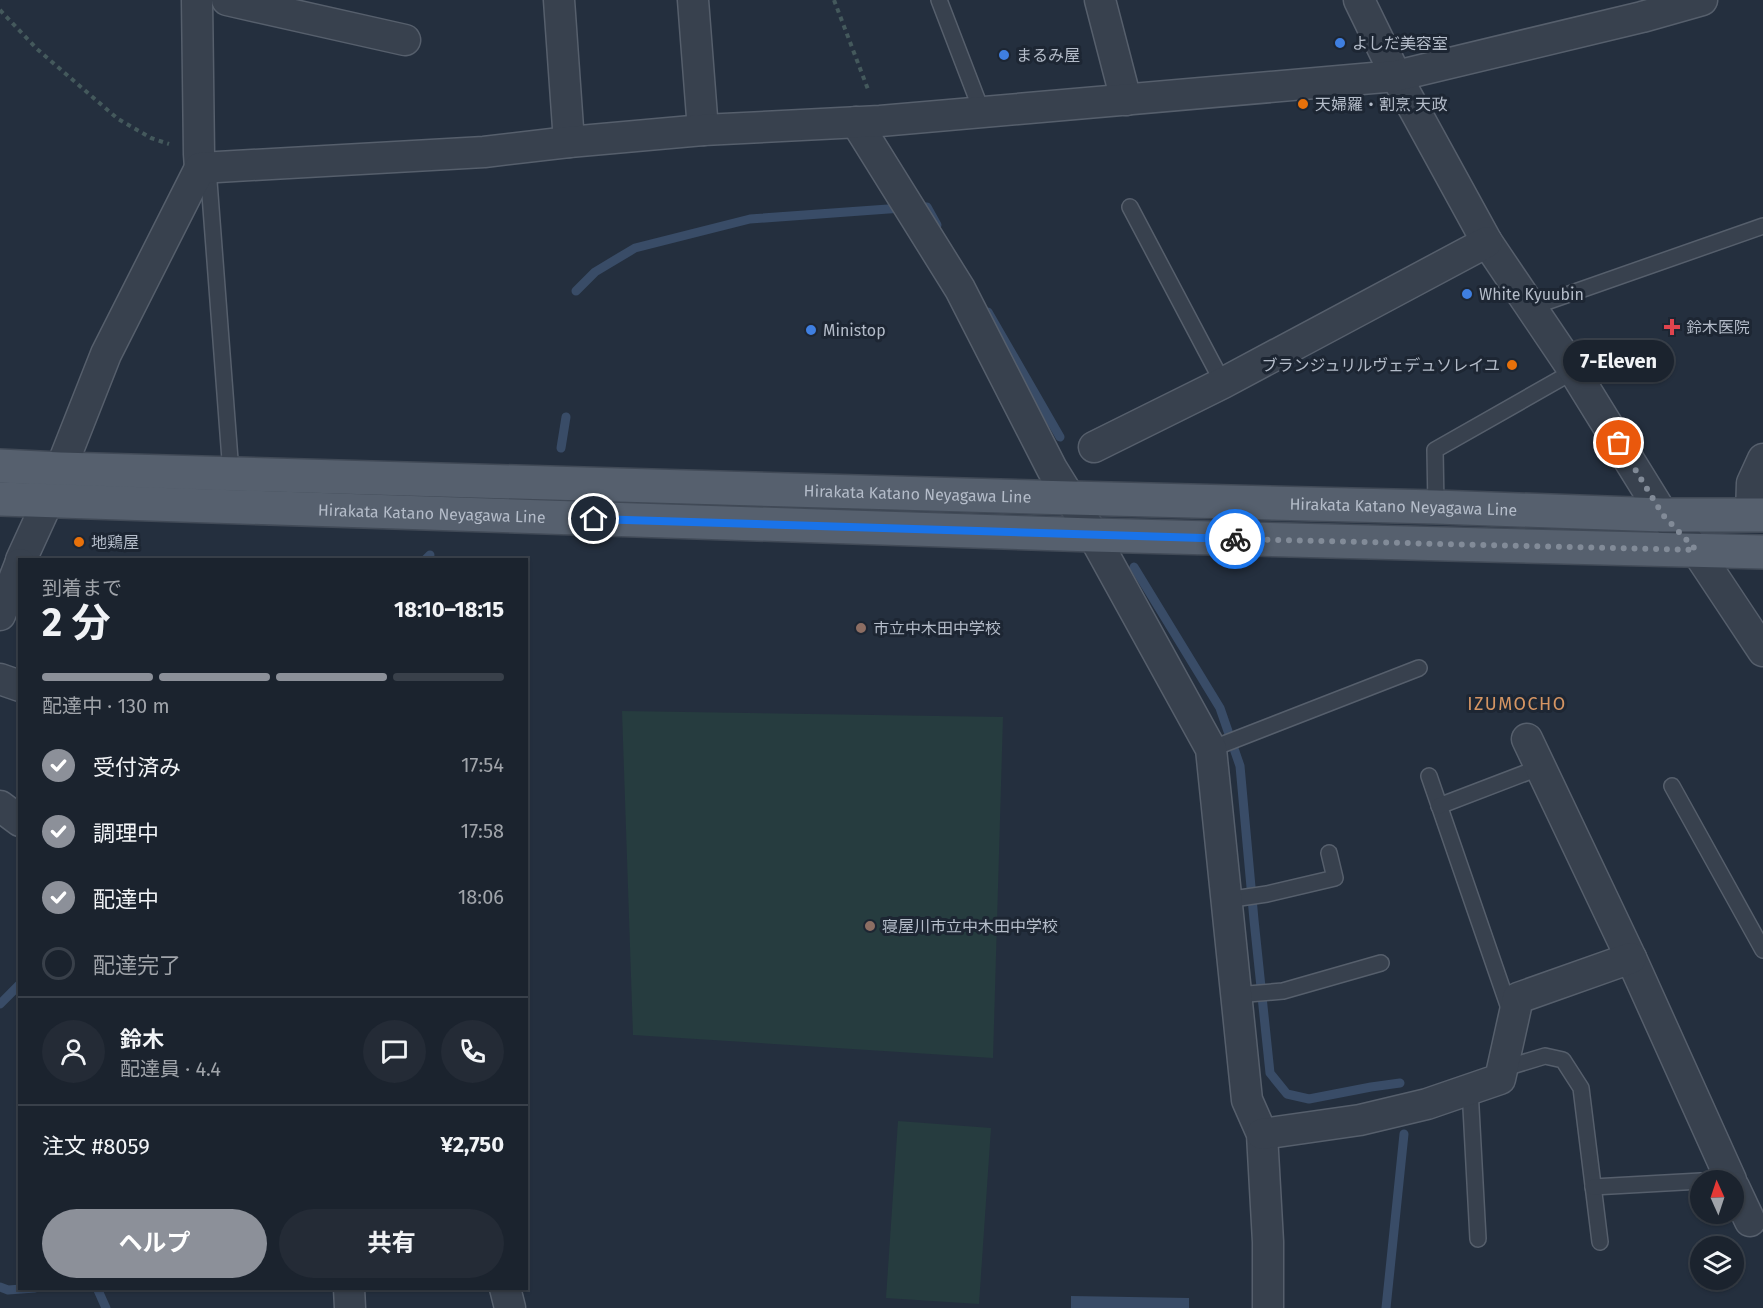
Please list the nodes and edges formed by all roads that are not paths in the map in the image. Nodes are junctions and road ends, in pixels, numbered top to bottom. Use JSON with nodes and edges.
{"nodes":[{"id":1,"x":197,"y":0,"type":"edge"},
{"id":2,"x":227,"y":0,"type":"edge"},
{"id":3,"x":557,"y":0,"type":"edge"},
{"id":4,"x":693,"y":0,"type":"edge"},
{"id":5,"x":939,"y":0,"type":"edge"},
{"id":6,"x":1100,"y":0,"type":"edge"},
{"id":7,"x":1359,"y":0,"type":"edge"},
{"id":8,"x":1702,"y":0,"type":"edge"},
{"id":9,"x":1635,"y":9,"type":"edge"},
{"id":10,"x":405,"y":40,"type":"dead end"},
{"id":11,"x":1396,"y":76,"type":"junction"},
{"id":12,"x":1126,"y":100,"type":"junction"},
{"id":13,"x":982,"y":112,"type":"junction"},
{"id":14,"x":868,"y":121,"type":"junction"},
{"id":15,"x":703,"y":130,"type":"junction"},
{"id":16,"x":569,"y":142,"type":"junction"},
{"id":17,"x":202,"y":163,"type":"junction"},
{"id":18,"x":1130,"y":207,"type":"dead end"},
{"id":19,"x":1763,"y":226,"type":"edge"},
{"id":20,"x":1487,"y":242,"type":"junction"},
{"id":21,"x":1532,"y":308,"type":"junction"},
{"id":22,"x":1574,"y":371,"type":"junction"},
{"id":23,"x":1222,"y":383,"type":"junction"},
{"id":24,"x":1095,"y":447,"type":"dead end"},
{"id":25,"x":1763,"y":459,"type":"edge"},
{"id":26,"x":0,"y":466,"type":"edge"},
{"id":27,"x":60,"y":469,"type":"junction"},
{"id":28,"x":231,"y":473,"type":"junction"},
{"id":29,"x":1071,"y":498,"type":"junction"},
{"id":30,"x":0,"y":499,"type":"edge"},
{"id":31,"x":48,"y":501,"type":"junction"},
{"id":32,"x":1436,"y":507,"type":"junction"},
{"id":33,"x":1663,"y":515,"type":"junction"},
{"id":34,"x":1757,"y":515,"type":"edge"},
{"id":35,"x":1093,"y":535,"type":"junction"},
{"id":36,"x":1696,"y":550,"type":"junction"},
{"id":37,"x":1763,"y":552,"type":"edge"},
{"id":38,"x":22,"y":558,"type":"edge"},
{"id":39,"x":18,"y":563,"type":"edge"},
{"id":40,"x":0,"y":567,"type":"edge"},
{"id":41,"x":18,"y":568,"type":"edge"},
{"id":42,"x":0,"y":615,"type":"edge"},
{"id":43,"x":1763,"y":651,"type":"edge"},
{"id":44,"x":1419,"y":668,"type":"dead end"},
{"id":45,"x":0,"y":679,"type":"edge"},
{"id":46,"x":18,"y":685,"type":"edge"},
{"id":47,"x":1527,"y":739,"type":"dead end"},
{"id":48,"x":1218,"y":746,"type":"junction"},
{"id":49,"x":1541,"y":767,"type":"junction"},
{"id":50,"x":1429,"y":776,"type":"dead end"},
{"id":51,"x":1672,"y":786,"type":"dead end"},
{"id":52,"x":0,"y":806,"type":"edge"},
{"id":53,"x":1439,"y":806,"type":"junction"},
{"id":54,"x":18,"y":820,"type":"edge"},
{"id":55,"x":1329,"y":853,"type":"dead end"},
{"id":56,"x":1237,"y":898,"type":"junction"},
{"id":57,"x":1763,"y":950,"type":"edge"},
{"id":58,"x":1631,"y":958,"type":"junction"},
{"id":59,"x":1381,"y":963,"type":"dead end"},
{"id":60,"x":1244,"y":995,"type":"junction"},
{"id":61,"x":1514,"y":1019,"type":"junction"},
{"id":62,"x":1502,"y":1069,"type":"junction"},
{"id":63,"x":1470,"y":1089,"type":"junction"},
{"id":64,"x":1262,"y":1134,"type":"junction"},
{"id":65,"x":1726,"y":1170,"type":"edge"},
{"id":66,"x":1690,"y":1182,"type":"edge"},
{"id":67,"x":1593,"y":1187,"type":"junction"},
{"id":68,"x":1744,"y":1208,"type":"edge"},
{"id":69,"x":1750,"y":1221,"type":"dead end"},
{"id":70,"x":1478,"y":1239,"type":"dead end"},
{"id":71,"x":1600,"y":1242,"type":"dead end"},
{"id":72,"x":349,"y":1290,"type":"edge"},
{"id":73,"x":506,"y":1290,"type":"edge"},
{"id":74,"x":350,"y":1308,"type":"edge"},
{"id":75,"x":510,"y":1308,"type":"edge"},
{"id":76,"x":1268,"y":1308,"type":"edge"}],
"edges":[{"from":1,"to":17,"type":"street"},
{"from":2,"to":10,"type":"street"},
{"from":3,"to":16,"type":"street"},
{"from":4,"to":15,"type":"street"},
{"from":5,"to":13,"type":"lane"},
{"from":6,"to":12,"type":"street"},
{"from":7,"to":11,"type":"street"},
{"from":8,"to":9,"type":"street"},
{"from":9,"to":11,"type":"street"},
{"from":11,"to":12,"type":"street"},
{"from":11,"to":20,"type":"street"},
{"from":12,"to":13,"type":"street"},
{"from":13,"to":14,"type":"street"},
{"from":14,"to":15,"type":"street"},
{"from":14,"to":29,"type":"street"},
{"from":15,"to":16,"type":"street"},
{"from":16,"to":17,"type":"street"},
{"from":17,"to":27,"type":"street"},
{"from":17,"to":28,"type":"lane"},
{"from":18,"to":23,"type":"lane"},
{"from":19,"to":21,"type":"lane"},
{"from":20,"to":21,"type":"street"},
{"from":20,"to":23,"type":"street"},
{"from":21,"to":22,"type":"street"},
{"from":22,"to":32,"type":"lane"},
{"from":22,"to":33,"type":"street"},
{"from":23,"to":24,"type":"street"},
{"from":25,"to":34,"type":"street"},
{"from":26,"to":27,"type":"main road","name":"Hirakata Katano Neyagawa Line"},
{"from":27,"to":28,"type":"main road","name":"Hirakata Katano Neyagawa Line"},
{"from":27,"to":31,"type":"street"},
{"from":28,"to":29,"type":"main road","name":"Hirakata Katano Neyagawa Line"},
{"from":29,"to":32,"type":"main road","name":"Hirakata Katano Neyagawa Line"},
{"from":29,"to":35,"type":"street"},
{"from":30,"to":31,"type":"main road","name":"Hirakata Katano Neyagawa Line"},
{"from":31,"to":35,"type":"main road","name":"Hirakata Katano Neyagawa Line"},
{"from":31,"to":38,"type":"street"},
{"from":32,"to":33,"type":"main road","name":"Hirakata Katano Neyagawa Line"},
{"from":33,"to":34,"type":"main road","name":"Hirakata Katano Neyagawa Line"},
{"from":33,"to":36,"type":"street"},
{"from":35,"to":36,"type":"main road","name":"Hirakata Katano Neyagawa Line"},
{"from":35,"to":48,"type":"street"},
{"from":36,"to":37,"type":"main road","name":"Hirakata Katano Neyagawa Line"},
{"from":36,"to":43,"type":"street"},
{"from":39,"to":40,"type":"street"},
{"from":41,"to":42,"type":"street"},
{"from":44,"to":48,"type":"lane"},
{"from":45,"to":46,"type":"street"},
{"from":47,"to":49,"type":"street"},
{"from":48,"to":56,"type":"street"},
{"from":49,"to":53,"type":"lane"},
{"from":49,"to":58,"type":"street"},
{"from":50,"to":53,"type":"lane"},
{"from":51,"to":57,"type":"lane"},
{"from":52,"to":54,"type":"street"},
{"from":53,"to":61,"type":"lane"},
{"from":55,"to":56,"type":"lane"},
{"from":56,"to":60,"type":"street"},
{"from":58,"to":61,"type":"street"},
{"from":58,"to":65,"type":"street"},
{"from":59,"to":60,"type":"lane"},
{"from":60,"to":64,"type":"street"},
{"from":61,"to":62,"type":"street"},
{"from":62,"to":63,"type":"street"},
{"from":62,"to":67,"type":"lane"},
{"from":63,"to":64,"type":"street"},
{"from":63,"to":70,"type":"lane"},
{"from":64,"to":76,"type":"street"},
{"from":66,"to":67,"type":"lane"},
{"from":67,"to":71,"type":"lane"},
{"from":68,"to":69,"type":"street"},
{"from":72,"to":74,"type":"street"},
{"from":73,"to":75,"type":"street"}]}
